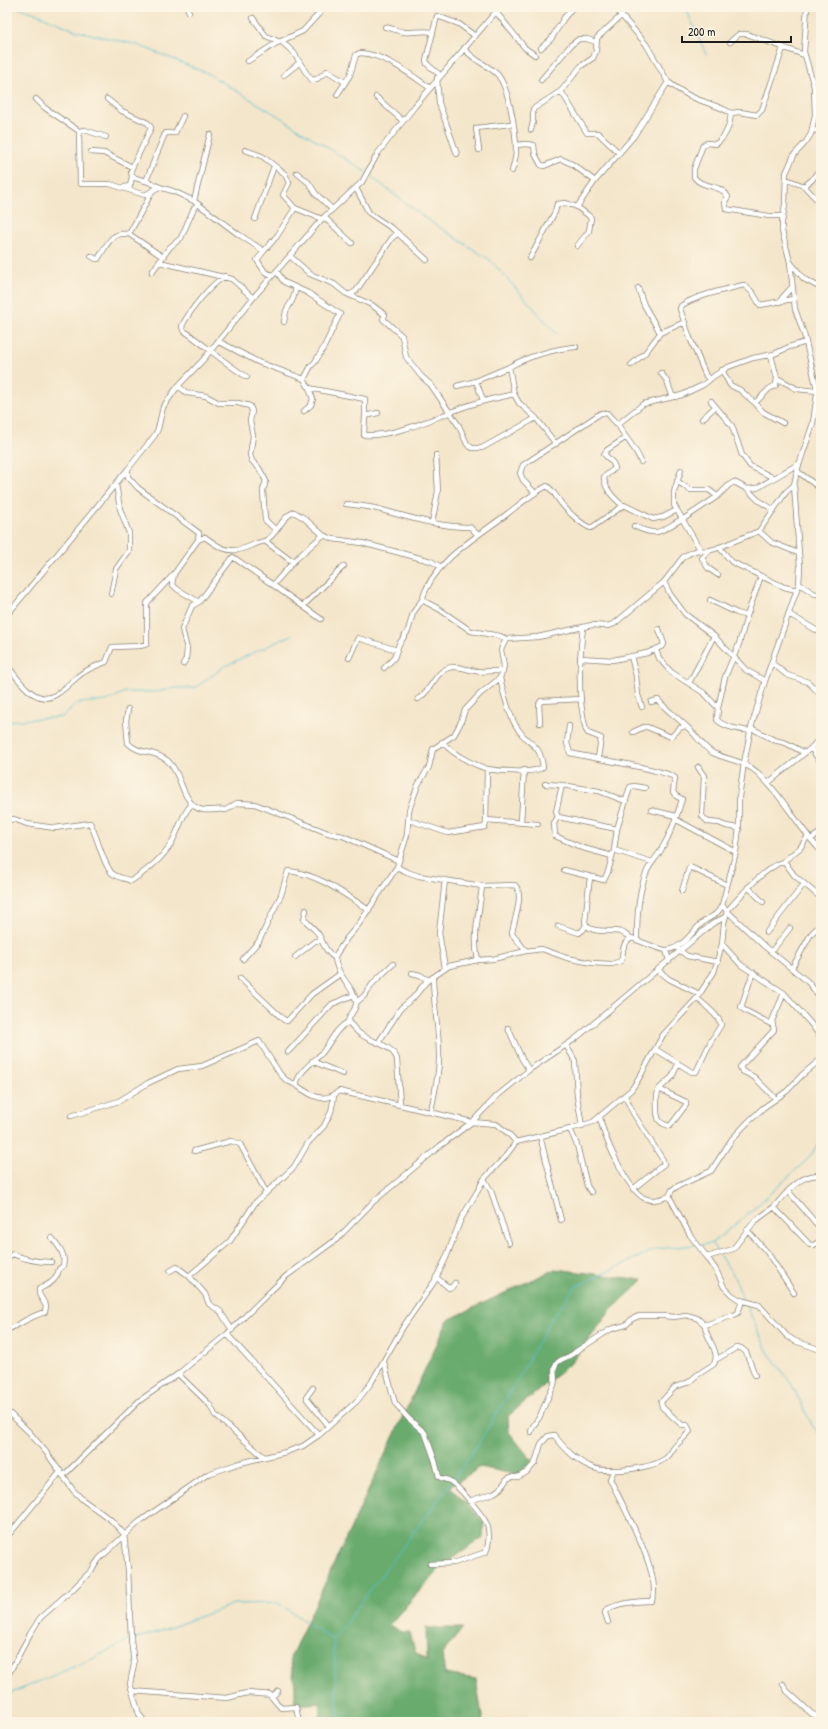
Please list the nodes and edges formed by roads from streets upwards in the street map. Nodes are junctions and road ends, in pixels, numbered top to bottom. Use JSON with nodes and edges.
{"nodes":[{"id":1,"x":325,"y":7,"type":"edge"},
{"id":2,"x":500,"y":7,"type":"edge"},
{"id":3,"x":573,"y":7,"type":"edge"},
{"id":4,"x":614,"y":7,"type":"edge"},
{"id":5,"x":807,"y":7,"type":"edge"},
{"id":6,"x":496,"y":12,"type":"junction"},
{"id":7,"x":622,"y":15,"type":"junction"},
{"id":8,"x":252,"y":18,"type":"dead end"},
{"id":9,"x":385,"y":27,"type":"dead end"},
{"id":10,"x":433,"y":32,"type":"junction"},
{"id":11,"x":475,"y":36,"type":"junction"},
{"id":12,"x":281,"y":42,"type":"junction"},
{"id":13,"x":596,"y":42,"type":"junction"},
{"id":14,"x":730,"y":42,"type":"dead end"},
{"id":15,"x":464,"y":48,"type":"junction"},
{"id":16,"x":541,"y":48,"type":"dead end"},
{"id":17,"x":783,"y":48,"type":"junction"},
{"id":18,"x":535,"y":55,"type":"dead end"},
{"id":19,"x":804,"y":55,"type":"junction"},
{"id":20,"x":248,"y":61,"type":"dead end"},
{"id":21,"x":300,"y":63,"type":"junction"},
{"id":22,"x":284,"y":75,"type":"dead end"},
{"id":23,"x":438,"y":77,"type":"junction"},
{"id":24,"x":541,"y":80,"type":"dead end"},
{"id":25,"x":346,"y":82,"type":"junction"},
{"id":26,"x":668,"y":82,"type":"junction"},
{"id":27,"x":430,"y":88,"type":"junction"},
{"id":28,"x":561,"y":91,"type":"junction"},
{"id":29,"x":336,"y":94,"type":"dead end"},
{"id":30,"x":376,"y":97,"type":"dead end"},
{"id":31,"x":36,"y":99,"type":"dead end"},
{"id":32,"x":107,"y":99,"type":"dead end"},
{"id":33,"x":731,"y":114,"type":"junction"},
{"id":34,"x":183,"y":116,"type":"dead end"},
{"id":35,"x":403,"y":121,"type":"junction"},
{"id":36,"x":512,"y":123,"type":"junction"},
{"id":37,"x":531,"y":130,"type":"dead end"},
{"id":38,"x":812,"y":130,"type":"junction"},
{"id":39,"x":79,"y":131,"type":"junction"},
{"id":40,"x":821,"y":131,"type":"edge"},
{"id":41,"x":210,"y":134,"type":"dead end"},
{"id":42,"x":106,"y":137,"type":"dead end"},
{"id":43,"x":516,"y":145,"type":"junction"},
{"id":44,"x":245,"y":150,"type":"dead end"},
{"id":45,"x":479,"y":150,"type":"dead end"},
{"id":46,"x":90,"y":152,"type":"dead end"},
{"id":47,"x":619,"y":153,"type":"junction"},
{"id":48,"x":457,"y":154,"type":"dead end"},
{"id":49,"x":274,"y":166,"type":"junction"},
{"id":50,"x":132,"y":167,"type":"junction"},
{"id":51,"x":512,"y":171,"type":"dead end"},
{"id":52,"x":821,"y":172,"type":"edge"},
{"id":53,"x":297,"y":173,"type":"dead end"},
{"id":54,"x":132,"y":177,"type":"junction"},
{"id":55,"x":786,"y":179,"type":"junction"},
{"id":56,"x":146,"y":181,"type":"junction"},
{"id":57,"x":596,"y":181,"type":"junction"},
{"id":58,"x":804,"y":186,"type":"junction"},
{"id":59,"x":121,"y":187,"type":"junction"},
{"id":60,"x":161,"y":188,"type":"junction"},
{"id":61,"x":356,"y":188,"type":"junction"},
{"id":62,"x":154,"y":189,"type":"junction"},
{"id":63,"x":196,"y":203,"type":"junction"},
{"id":64,"x":821,"y":204,"type":"edge"},
{"id":65,"x":577,"y":207,"type":"junction"},
{"id":66,"x":295,"y":208,"type":"junction"},
{"id":67,"x":332,"y":209,"type":"junction"},
{"id":68,"x":783,"y":216,"type":"junction"},
{"id":69,"x":255,"y":218,"type":"dead end"},
{"id":70,"x":323,"y":218,"type":"junction"},
{"id":71,"x":398,"y":233,"type":"junction"},
{"id":72,"x":129,"y":234,"type":"junction"},
{"id":73,"x":352,"y":243,"type":"dead end"},
{"id":74,"x":577,"y":246,"type":"dead end"},
{"id":75,"x":264,"y":251,"type":"junction"},
{"id":76,"x":91,"y":256,"type":"dead end"},
{"id":77,"x":290,"y":256,"type":"junction"},
{"id":78,"x":163,"y":257,"type":"junction"},
{"id":79,"x":530,"y":258,"type":"dead end"},
{"id":80,"x":427,"y":260,"type":"dead end"},
{"id":81,"x":159,"y":262,"type":"junction"},
{"id":82,"x":790,"y":262,"type":"junction"},
{"id":83,"x":152,"y":272,"type":"dead end"},
{"id":84,"x":277,"y":272,"type":"junction"},
{"id":85,"x":272,"y":275,"type":"junction"},
{"id":86,"x":225,"y":276,"type":"junction"},
{"id":87,"x":792,"y":287,"type":"junction"},
{"id":88,"x":296,"y":288,"type":"junction"},
{"id":89,"x":638,"y":288,"type":"dead end"},
{"id":90,"x":821,"y":288,"type":"edge"},
{"id":91,"x":349,"y":295,"type":"junction"},
{"id":92,"x":253,"y":298,"type":"junction"},
{"id":93,"x":793,"y":300,"type":"junction"},
{"id":94,"x":780,"y":302,"type":"junction"},
{"id":95,"x":284,"y":322,"type":"dead end"},
{"id":96,"x":685,"y":322,"type":"junction"},
{"id":97,"x":661,"y":332,"type":"junction"},
{"id":98,"x":218,"y":341,"type":"junction"},
{"id":99,"x":806,"y":342,"type":"junction"},
{"id":100,"x":576,"y":347,"type":"dead end"},
{"id":101,"x":212,"y":350,"type":"junction"},
{"id":102,"x":771,"y":355,"type":"junction"},
{"id":103,"x":631,"y":365,"type":"dead end"},
{"id":104,"x":509,"y":367,"type":"junction"},
{"id":105,"x":722,"y":370,"type":"junction"},
{"id":106,"x":661,"y":373,"type":"dead end"},
{"id":107,"x":247,"y":377,"type":"dead end"},
{"id":108,"x":777,"y":378,"type":"junction"},
{"id":109,"x":304,"y":379,"type":"junction"},
{"id":110,"x":709,"y":379,"type":"junction"},
{"id":111,"x":476,"y":380,"type":"junction"},
{"id":112,"x":178,"y":386,"type":"junction"},
{"id":113,"x":457,"y":386,"type":"dead end"},
{"id":114,"x":309,"y":388,"type":"junction"},
{"id":115,"x":816,"y":391,"type":"junction"},
{"id":116,"x":514,"y":394,"type":"junction"},
{"id":117,"x":676,"y":397,"type":"junction"},
{"id":118,"x":483,"y":400,"type":"junction"},
{"id":119,"x":819,"y":400,"type":"edge"},
{"id":120,"x":711,"y":401,"type":"dead end"},
{"id":121,"x":755,"y":403,"type":"junction"},
{"id":122,"x":715,"y":407,"type":"junction"},
{"id":123,"x":304,"y":411,"type":"dead end"},
{"id":124,"x":378,"y":413,"type":"dead end"},
{"id":125,"x":450,"y":413,"type":"junction"},
{"id":126,"x":365,"y":416,"type":"junction"},
{"id":127,"x":536,"y":418,"type":"junction"},
{"id":128,"x":702,"y":419,"type":"dead end"},
{"id":129,"x":783,"y":423,"type":"dead end"},
{"id":130,"x":618,"y":424,"type":"junction"},
{"id":131,"x":625,"y":438,"type":"junction"},
{"id":132,"x":556,"y":444,"type":"junction"},
{"id":133,"x":436,"y":455,"type":"dead end"},
{"id":134,"x":641,"y":462,"type":"dead end"},
{"id":135,"x":800,"y":463,"type":"junction"},
{"id":136,"x":128,"y":469,"type":"junction"},
{"id":137,"x":681,"y":470,"type":"dead end"},
{"id":138,"x":796,"y":474,"type":"junction"},
{"id":139,"x":774,"y":478,"type":"junction"},
{"id":140,"x":677,"y":481,"type":"junction"},
{"id":141,"x":116,"y":484,"type":"junction"},
{"id":142,"x":794,"y":485,"type":"junction"},
{"id":143,"x":747,"y":489,"type":"junction"},
{"id":144,"x":821,"y":489,"type":"edge"},
{"id":145,"x":535,"y":493,"type":"junction"},
{"id":146,"x":717,"y":496,"type":"junction"},
{"id":147,"x":346,"y":504,"type":"dead end"},
{"id":148,"x":623,"y":506,"type":"junction"},
{"id":149,"x":677,"y":510,"type":"junction"},
{"id":150,"x":774,"y":510,"type":"junction"},
{"id":151,"x":682,"y":519,"type":"junction"},
{"id":152,"x":432,"y":524,"type":"junction"},
{"id":153,"x":634,"y":526,"type":"dead end"},
{"id":154,"x":276,"y":530,"type":"junction"},
{"id":155,"x":759,"y":531,"type":"junction"},
{"id":156,"x":323,"y":535,"type":"junction"},
{"id":157,"x":478,"y":535,"type":"junction"},
{"id":158,"x":198,"y":540,"type":"junction"},
{"id":159,"x":266,"y":541,"type":"junction"},
{"id":160,"x":719,"y":547,"type":"junction"},
{"id":161,"x":221,"y":549,"type":"junction"},
{"id":162,"x":702,"y":551,"type":"junction"},
{"id":163,"x":709,"y":551,"type":"junction"},
{"id":164,"x":798,"y":553,"type":"junction"},
{"id":165,"x":233,"y":557,"type":"junction"},
{"id":166,"x":295,"y":560,"type":"junction"},
{"id":167,"x":344,"y":566,"type":"dead end"},
{"id":168,"x":441,"y":567,"type":"junction"},
{"id":169,"x":174,"y":574,"type":"junction"},
{"id":170,"x":718,"y":575,"type":"dead end"},
{"id":171,"x":761,"y":576,"type":"junction"},
{"id":172,"x":664,"y":582,"type":"junction"},
{"id":173,"x":799,"y":584,"type":"junction"},
{"id":174,"x":273,"y":586,"type":"junction"},
{"id":175,"x":797,"y":590,"type":"junction"},
{"id":176,"x":821,"y":591,"type":"edge"},
{"id":177,"x":111,"y":594,"type":"dead end"},
{"id":178,"x":422,"y":600,"type":"junction"},
{"id":179,"x":710,"y":600,"type":"dead end"},
{"id":180,"x":199,"y":602,"type":"junction"},
{"id":181,"x":303,"y":606,"type":"junction"},
{"id":182,"x":7,"y":614,"type":"edge"},
{"id":183,"x":789,"y":614,"type":"junction"},
{"id":184,"x":747,"y":616,"type":"junction"},
{"id":185,"x":321,"y":619,"type":"dead end"},
{"id":186,"x":583,"y":628,"type":"junction"},
{"id":187,"x":659,"y":629,"type":"dead end"},
{"id":188,"x":821,"y":633,"type":"edge"},
{"id":189,"x":714,"y":636,"type":"junction"},
{"id":190,"x":506,"y":639,"type":"junction"},
{"id":191,"x":397,"y":650,"type":"junction"},
{"id":192,"x":656,"y":650,"type":"junction"},
{"id":193,"x":631,"y":656,"type":"junction"},
{"id":194,"x":734,"y":657,"type":"junction"},
{"id":195,"x":349,"y":658,"type":"dead end"},
{"id":196,"x":580,"y":658,"type":"junction"},
{"id":197,"x":772,"y":663,"type":"junction"},
{"id":198,"x":183,"y":664,"type":"dead end"},
{"id":199,"x":7,"y":665,"type":"edge"},
{"id":200,"x":384,"y":668,"type":"dead end"},
{"id":201,"x":503,"y":672,"type":"junction"},
{"id":202,"x":500,"y":678,"type":"junction"},
{"id":203,"x":764,"y":681,"type":"junction"},
{"id":204,"x":689,"y":684,"type":"junction"},
{"id":205,"x":821,"y":695,"type":"edge"},
{"id":206,"x":418,"y":699,"type":"dead end"},
{"id":207,"x":580,"y":699,"type":"junction"},
{"id":208,"x":652,"y":702,"type":"dead end"},
{"id":209,"x":642,"y":707,"type":"dead end"},
{"id":210,"x":718,"y":708,"type":"junction"},
{"id":211,"x":128,"y":709,"type":"dead end"},
{"id":212,"x":540,"y":723,"type":"dead end"},
{"id":213,"x":570,"y":726,"type":"dead end"},
{"id":214,"x":685,"y":726,"type":"junction"},
{"id":215,"x":751,"y":730,"type":"junction"},
{"id":216,"x":633,"y":732,"type":"dead end"},
{"id":217,"x":820,"y":738,"type":"dead end"},
{"id":218,"x":442,"y":742,"type":"junction"},
{"id":219,"x":811,"y":748,"type":"junction"},
{"id":220,"x":805,"y":753,"type":"junction"},
{"id":221,"x":598,"y":758,"type":"junction"},
{"id":222,"x":744,"y":763,"type":"junction"},
{"id":223,"x":821,"y":763,"type":"edge"},
{"id":224,"x":698,"y":767,"type":"dead end"},
{"id":225,"x":487,"y":769,"type":"junction"},
{"id":226,"x":524,"y":770,"type":"junction"},
{"id":227,"x":768,"y":783,"type":"junction"},
{"id":228,"x":545,"y":784,"type":"dead end"},
{"id":229,"x":562,"y":785,"type":"junction"},
{"id":230,"x":645,"y":788,"type":"dead end"},
{"id":231,"x":625,"y":801,"type":"junction"},
{"id":232,"x":194,"y":806,"type":"junction"},
{"id":233,"x":651,"y":810,"type":"dead end"},
{"id":234,"x":558,"y":817,"type":"junction"},
{"id":235,"x":676,"y":818,"type":"junction"},
{"id":236,"x":9,"y":820,"type":"dead end"},
{"id":237,"x":409,"y":820,"type":"junction"},
{"id":238,"x":486,"y":820,"type":"junction"},
{"id":239,"x":521,"y":822,"type":"junction"},
{"id":240,"x":538,"y":824,"type":"dead end"},
{"id":241,"x":739,"y":828,"type":"junction"},
{"id":242,"x":617,"y":829,"type":"junction"},
{"id":243,"x":821,"y":832,"type":"edge"},
{"id":244,"x":809,"y":838,"type":"junction"},
{"id":245,"x":614,"y":850,"type":"junction"},
{"id":246,"x":821,"y":851,"type":"edge"},
{"id":247,"x":736,"y":852,"type":"junction"},
{"id":248,"x":612,"y":856,"type":"junction"},
{"id":249,"x":399,"y":861,"type":"junction"},
{"id":250,"x":784,"y":861,"type":"junction"},
{"id":251,"x":652,"y":862,"type":"junction"},
{"id":252,"x":397,"y":867,"type":"junction"},
{"id":253,"x":564,"y":870,"type":"dead end"},
{"id":254,"x":590,"y":877,"type":"junction"},
{"id":255,"x":445,"y":880,"type":"junction"},
{"id":256,"x":804,"y":884,"type":"junction"},
{"id":257,"x":727,"y":885,"type":"junction"},
{"id":258,"x":482,"y":886,"type":"junction"},
{"id":259,"x":748,"y":887,"type":"junction"},
{"id":260,"x":682,"y":891,"type":"dead end"},
{"id":261,"x":821,"y":898,"type":"edge"},
{"id":262,"x":763,"y":902,"type":"dead end"},
{"id":263,"x":722,"y":905,"type":"junction"},
{"id":264,"x":306,"y":910,"type":"dead end"},
{"id":265,"x":370,"y":910,"type":"junction"},
{"id":266,"x":727,"y":910,"type":"junction"},
{"id":267,"x":725,"y":917,"type":"junction"},
{"id":268,"x":821,"y":924,"type":"edge"},
{"id":269,"x":586,"y":925,"type":"junction"},
{"id":270,"x":558,"y":926,"type":"dead end"},
{"id":271,"x":790,"y":928,"type":"dead end"},
{"id":272,"x":766,"y":933,"type":"dead end"},
{"id":273,"x":634,"y":939,"type":"junction"},
{"id":274,"x":321,"y":941,"type":"junction"},
{"id":275,"x":722,"y":944,"type":"junction"},
{"id":276,"x":677,"y":946,"type":"junction"},
{"id":277,"x":666,"y":950,"type":"junction"},
{"id":278,"x":526,"y":951,"type":"junction"},
{"id":279,"x":680,"y":952,"type":"junction"},
{"id":280,"x":771,"y":952,"type":"junction"},
{"id":281,"x":295,"y":957,"type":"dead end"},
{"id":282,"x":335,"y":958,"type":"junction"},
{"id":283,"x":243,"y":959,"type":"dead end"},
{"id":284,"x":478,"y":960,"type":"junction"},
{"id":285,"x":669,"y":961,"type":"junction"},
{"id":286,"x":718,"y":962,"type":"junction"},
{"id":287,"x":394,"y":964,"type":"dead end"},
{"id":288,"x":446,"y":968,"type":"junction"},
{"id":289,"x":792,"y":968,"type":"junction"},
{"id":290,"x":658,"y":970,"type":"junction"},
{"id":291,"x":752,"y":972,"type":"junction"},
{"id":292,"x":412,"y":973,"type":"dead end"},
{"id":293,"x":340,"y":974,"type":"junction"},
{"id":294,"x":240,"y":978,"type":"dead end"},
{"id":295,"x":430,"y":978,"type":"junction"},
{"id":296,"x":821,"y":987,"type":"edge"},
{"id":297,"x":816,"y":991,"type":"junction"},
{"id":298,"x":784,"y":993,"type":"junction"},
{"id":299,"x":354,"y":995,"type":"junction"},
{"id":300,"x":698,"y":996,"type":"junction"},
{"id":301,"x":821,"y":998,"type":"edge"},
{"id":302,"x":356,"y":1002,"type":"junction"},
{"id":303,"x":348,"y":1022,"type":"junction"},
{"id":304,"x":771,"y":1024,"type":"junction"},
{"id":305,"x":508,"y":1028,"type":"dead end"},
{"id":306,"x":821,"y":1038,"type":"edge"},
{"id":307,"x":378,"y":1043,"type":"junction"},
{"id":308,"x":566,"y":1045,"type":"junction"},
{"id":309,"x":655,"y":1049,"type":"junction"},
{"id":310,"x":288,"y":1052,"type":"dead end"},
{"id":311,"x":821,"y":1059,"type":"edge"},
{"id":312,"x":312,"y":1061,"type":"junction"},
{"id":313,"x":678,"y":1064,"type":"junction"},
{"id":314,"x":529,"y":1070,"type":"junction"},
{"id":315,"x":342,"y":1074,"type":"dead end"},
{"id":316,"x":296,"y":1085,"type":"junction"},
{"id":317,"x":659,"y":1089,"type":"junction"},
{"id":318,"x":334,"y":1096,"type":"junction"},
{"id":319,"x":625,"y":1096,"type":"junction"},
{"id":320,"x":776,"y":1099,"type":"junction"},
{"id":321,"x":400,"y":1105,"type":"junction"},
{"id":322,"x":431,"y":1112,"type":"junction"},
{"id":323,"x":71,"y":1116,"type":"dead end"},
{"id":324,"x":600,"y":1117,"type":"junction"},
{"id":325,"x":472,"y":1122,"type":"junction"},
{"id":326,"x":582,"y":1126,"type":"junction"},
{"id":327,"x":570,"y":1130,"type":"junction"},
{"id":328,"x":540,"y":1136,"type":"junction"},
{"id":329,"x":516,"y":1142,"type":"junction"},
{"id":330,"x":194,"y":1151,"type":"dead end"},
{"id":331,"x":821,"y":1176,"type":"edge"},
{"id":332,"x":484,"y":1179,"type":"junction"},
{"id":333,"x":633,"y":1189,"type":"junction"},
{"id":334,"x":788,"y":1191,"type":"junction"},
{"id":335,"x":266,"y":1192,"type":"junction"},
{"id":336,"x":591,"y":1192,"type":"dead end"},
{"id":337,"x":668,"y":1196,"type":"junction"},
{"id":338,"x":774,"y":1207,"type":"junction"},
{"id":339,"x":561,"y":1220,"type":"dead end"},
{"id":340,"x":821,"y":1229,"type":"edge"},
{"id":341,"x":747,"y":1230,"type":"junction"},
{"id":342,"x":52,"y":1238,"type":"dead end"},
{"id":343,"x":821,"y":1240,"type":"edge"},
{"id":344,"x":509,"y":1243,"type":"dead end"},
{"id":345,"x":707,"y":1257,"type":"junction"},
{"id":346,"x":7,"y":1258,"type":"edge"},
{"id":347,"x":51,"y":1262,"type":"dead end"},
{"id":348,"x":170,"y":1271,"type":"dead end"},
{"id":349,"x":189,"y":1276,"type":"junction"},
{"id":350,"x":436,"y":1277,"type":"junction"},
{"id":351,"x":455,"y":1283,"type":"dead end"},
{"id":352,"x":794,"y":1293,"type":"dead end"},
{"id":353,"x":742,"y":1300,"type":"junction"},
{"id":354,"x":705,"y":1325,"type":"junction"},
{"id":355,"x":7,"y":1330,"type":"edge"},
{"id":356,"x":232,"y":1330,"type":"junction"},
{"id":357,"x":227,"y":1334,"type":"junction"},
{"id":358,"x":821,"y":1350,"type":"edge"},
{"id":359,"x":717,"y":1359,"type":"junction"},
{"id":360,"x":384,"y":1362,"type":"junction"},
{"id":361,"x":178,"y":1374,"type":"junction"},
{"id":362,"x":755,"y":1375,"type":"dead end"},
{"id":363,"x":313,"y":1388,"type":"dead end"},
{"id":364,"x":7,"y":1411,"type":"edge"},
{"id":365,"x":329,"y":1426,"type":"junction"},
{"id":366,"x":531,"y":1432,"type":"dead end"},
{"id":367,"x":319,"y":1435,"type":"junction"},
{"id":368,"x":264,"y":1457,"type":"junction"},
{"id":369,"x":614,"y":1470,"type":"junction"},
{"id":370,"x":61,"y":1471,"type":"junction"},
{"id":371,"x":63,"y":1476,"type":"junction"},
{"id":372,"x":469,"y":1501,"type":"junction"},
{"id":373,"x":124,"y":1534,"type":"junction"},
{"id":374,"x":7,"y":1537,"type":"edge"},
{"id":375,"x":430,"y":1564,"type":"dead end"},
{"id":376,"x":608,"y":1622,"type":"dead end"},
{"id":377,"x":7,"y":1677,"type":"edge"},
{"id":378,"x":783,"y":1684,"type":"dead end"},
{"id":379,"x":131,"y":1688,"type":"junction"},
{"id":380,"x":278,"y":1692,"type":"dead end"},
{"id":381,"x":269,"y":1694,"type":"junction"},
{"id":382,"x":821,"y":1717,"type":"edge"},
{"id":383,"x":145,"y":1722,"type":"edge"},
{"id":384,"x":299,"y":1722,"type":"edge"}],
"edges":[{"from":1,"to":12,"type":"street"},
{"from":2,"to":6,"type":"street"},
{"from":3,"to":16,"type":"street"},
{"from":4,"to":7,"type":"street"},
{"from":5,"to":19,"type":"street"},
{"from":6,"to":11,"type":"street"},
{"from":6,"to":18,"type":"street"},
{"from":7,"to":13,"type":"street"},
{"from":7,"to":26,"type":"street"},
{"from":8,"to":12,"type":"street"},
{"from":9,"to":10,"type":"street"},
{"from":10,"to":11,"type":"street"},
{"from":10,"to":23,"type":"street"},
{"from":11,"to":15,"type":"street"},
{"from":12,"to":20,"type":"street"},
{"from":12,"to":21,"type":"street"},
{"from":13,"to":24,"type":"street"},
{"from":13,"to":28,"type":"street"},
{"from":14,"to":17,"type":"street"},
{"from":15,"to":23,"type":"street"},
{"from":15,"to":36,"type":"street"},
{"from":17,"to":19,"type":"street"},
{"from":17,"to":33,"type":"street"},
{"from":19,"to":38,"type":"street"},
{"from":21,"to":22,"type":"street"},
{"from":21,"to":25,"type":"street"},
{"from":23,"to":27,"type":"street"},
{"from":23,"to":48,"type":"street"},
{"from":25,"to":27,"type":"street"},
{"from":25,"to":29,"type":"street"},
{"from":26,"to":33,"type":"street"},
{"from":26,"to":47,"type":"street"},
{"from":27,"to":35,"type":"street"},
{"from":28,"to":37,"type":"street"},
{"from":28,"to":47,"type":"street"},
{"from":30,"to":35,"type":"street"},
{"from":31,"to":39,"type":"street"},
{"from":32,"to":50,"type":"street"},
{"from":33,"to":68,"type":"street"},
{"from":34,"to":56,"type":"street"},
{"from":35,"to":61,"type":"street"},
{"from":36,"to":43,"type":"street"},
{"from":36,"to":45,"type":"street"},
{"from":38,"to":40,"type":"street"},
{"from":38,"to":55,"type":"street"},
{"from":39,"to":42,"type":"street"},
{"from":39,"to":59,"type":"street"},
{"from":41,"to":63,"type":"street"},
{"from":43,"to":51,"type":"street"},
{"from":43,"to":57,"type":"street"},
{"from":44,"to":49,"type":"street"},
{"from":46,"to":50,"type":"street"},
{"from":47,"to":57,"type":"street"},
{"from":49,"to":66,"type":"street"},
{"from":49,"to":69,"type":"street"},
{"from":50,"to":54,"type":"street"},
{"from":52,"to":58,"type":"street"},
{"from":53,"to":67,"type":"street"},
{"from":54,"to":56,"type":"street"},
{"from":54,"to":59,"type":"street"},
{"from":55,"to":58,"type":"street"},
{"from":55,"to":68,"type":"street"},
{"from":56,"to":60,"type":"street"},
{"from":57,"to":65,"type":"street"},
{"from":58,"to":64,"type":"street"},
{"from":59,"to":62,"type":"street"},
{"from":60,"to":62,"type":"street"},
{"from":60,"to":63,"type":"street"},
{"from":61,"to":67,"type":"street"},
{"from":61,"to":71,"type":"street"},
{"from":62,"to":72,"type":"street"},
{"from":63,"to":75,"type":"street"},
{"from":63,"to":78,"type":"street"},
{"from":65,"to":74,"type":"street"},
{"from":65,"to":79,"type":"street"},
{"from":66,"to":70,"type":"street"},
{"from":66,"to":75,"type":"street"},
{"from":67,"to":70,"type":"street"},
{"from":68,"to":82,"type":"street"},
{"from":70,"to":73,"type":"street"},
{"from":70,"to":77,"type":"street"},
{"from":71,"to":80,"type":"street"},
{"from":71,"to":91,"type":"street"},
{"from":72,"to":76,"type":"street"},
{"from":72,"to":78,"type":"street"},
{"from":75,"to":85,"type":"street"},
{"from":77,"to":84,"type":"street"},
{"from":77,"to":91,"type":"street"},
{"from":78,"to":81,"type":"street"},
{"from":81,"to":83,"type":"street"},
{"from":81,"to":86,"type":"street"},
{"from":82,"to":87,"type":"street"},
{"from":82,"to":90,"type":"street"},
{"from":84,"to":85,"type":"street"},
{"from":84,"to":88,"type":"street"},
{"from":85,"to":92,"type":"street"},
{"from":86,"to":92,"type":"street"},
{"from":86,"to":101,"type":"street"},
{"from":87,"to":93,"type":"street"},
{"from":87,"to":94,"type":"street"},
{"from":88,"to":95,"type":"street"},
{"from":88,"to":109,"type":"street"},
{"from":89,"to":97,"type":"street"},
{"from":91,"to":125,"type":"street"},
{"from":92,"to":98,"type":"street"},
{"from":93,"to":94,"type":"street"},
{"from":93,"to":99,"type":"street"},
{"from":94,"to":96,"type":"street"},
{"from":96,"to":97,"type":"street"},
{"from":96,"to":110,"type":"street"},
{"from":97,"to":103,"type":"street"},
{"from":98,"to":101,"type":"street"},
{"from":98,"to":109,"type":"street"},
{"from":99,"to":102,"type":"street"},
{"from":99,"to":115,"type":"street"},
{"from":100,"to":104,"type":"street"},
{"from":101,"to":107,"type":"street"},
{"from":101,"to":112,"type":"street"},
{"from":102,"to":105,"type":"street"},
{"from":102,"to":108,"type":"street"},
{"from":104,"to":111,"type":"street"},
{"from":104,"to":116,"type":"street"},
{"from":105,"to":110,"type":"street"},
{"from":105,"to":121,"type":"street"},
{"from":106,"to":117,"type":"street"},
{"from":108,"to":115,"type":"street"},
{"from":108,"to":121,"type":"street"},
{"from":109,"to":114,"type":"street"},
{"from":110,"to":117,"type":"street"},
{"from":111,"to":113,"type":"street"},
{"from":111,"to":118,"type":"street"},
{"from":112,"to":136,"type":"street"},
{"from":112,"to":154,"type":"street"},
{"from":114,"to":123,"type":"street"},
{"from":114,"to":126,"type":"street"},
{"from":115,"to":119,"type":"street"},
{"from":116,"to":118,"type":"street"},
{"from":116,"to":127,"type":"street"},
{"from":117,"to":130,"type":"street"},
{"from":118,"to":125,"type":"street"},
{"from":119,"to":135,"type":"street"},
{"from":120,"to":122,"type":"street"},
{"from":121,"to":129,"type":"street"},
{"from":122,"to":128,"type":"street"},
{"from":122,"to":139,"type":"street"},
{"from":124,"to":126,"type":"street"},
{"from":125,"to":126,"type":"street"},
{"from":125,"to":127,"type":"street"},
{"from":127,"to":132,"type":"street"},
{"from":130,"to":131,"type":"street"},
{"from":130,"to":132,"type":"street"},
{"from":131,"to":134,"type":"street"},
{"from":131,"to":148,"type":"street"},
{"from":132,"to":145,"type":"street"},
{"from":133,"to":152,"type":"street"},
{"from":135,"to":138,"type":"street"},
{"from":135,"to":139,"type":"street"},
{"from":136,"to":141,"type":"street"},
{"from":136,"to":158,"type":"street"},
{"from":137,"to":140,"type":"street"},
{"from":138,"to":142,"type":"street"},
{"from":138,"to":144,"type":"street"},
{"from":139,"to":143,"type":"street"},
{"from":140,"to":146,"type":"street"},
{"from":140,"to":149,"type":"street"},
{"from":141,"to":177,"type":"street"},
{"from":141,"to":182,"type":"street"},
{"from":142,"to":150,"type":"street"},
{"from":142,"to":164,"type":"street"},
{"from":143,"to":146,"type":"street"},
{"from":143,"to":150,"type":"street"},
{"from":145,"to":148,"type":"street"},
{"from":145,"to":157,"type":"street"},
{"from":146,"to":151,"type":"street"},
{"from":147,"to":152,"type":"street"},
{"from":148,"to":149,"type":"street"},
{"from":149,"to":151,"type":"street"},
{"from":150,"to":155,"type":"street"},
{"from":151,"to":153,"type":"street"},
{"from":151,"to":162,"type":"street"},
{"from":152,"to":157,"type":"street"},
{"from":154,"to":156,"type":"street"},
{"from":154,"to":159,"type":"street"},
{"from":155,"to":160,"type":"street"},
{"from":155,"to":164,"type":"street"},
{"from":156,"to":166,"type":"street"},
{"from":156,"to":168,"type":"street"},
{"from":157,"to":168,"type":"street"},
{"from":158,"to":161,"type":"street"},
{"from":158,"to":169,"type":"street"},
{"from":159,"to":161,"type":"street"},
{"from":159,"to":166,"type":"street"},
{"from":160,"to":163,"type":"street"},
{"from":160,"to":171,"type":"street"},
{"from":161,"to":165,"type":"street"},
{"from":162,"to":163,"type":"street"},
{"from":162,"to":172,"type":"street"},
{"from":163,"to":170,"type":"street"},
{"from":164,"to":173,"type":"street"},
{"from":165,"to":174,"type":"street"},
{"from":165,"to":180,"type":"street"},
{"from":166,"to":174,"type":"street"},
{"from":167,"to":181,"type":"street"},
{"from":168,"to":178,"type":"street"},
{"from":169,"to":180,"type":"street"},
{"from":169,"to":199,"type":"street"},
{"from":171,"to":175,"type":"street"},
{"from":171,"to":184,"type":"street"},
{"from":172,"to":186,"type":"street"},
{"from":172,"to":189,"type":"street"},
{"from":173,"to":175,"type":"street"},
{"from":173,"to":176,"type":"street"},
{"from":174,"to":181,"type":"street"},
{"from":175,"to":183,"type":"street"},
{"from":178,"to":190,"type":"street"},
{"from":178,"to":191,"type":"street"},
{"from":179,"to":184,"type":"street"},
{"from":180,"to":198,"type":"street"},
{"from":181,"to":185,"type":"street"},
{"from":183,"to":188,"type":"street"},
{"from":183,"to":197,"type":"street"},
{"from":184,"to":194,"type":"street"},
{"from":186,"to":190,"type":"street"},
{"from":186,"to":196,"type":"street"},
{"from":187,"to":192,"type":"street"},
{"from":189,"to":194,"type":"street"},
{"from":189,"to":204,"type":"street"},
{"from":190,"to":201,"type":"street"},
{"from":191,"to":195,"type":"street"},
{"from":191,"to":200,"type":"street"},
{"from":192,"to":193,"type":"street"},
{"from":192,"to":204,"type":"street"},
{"from":193,"to":196,"type":"street"},
{"from":193,"to":209,"type":"street"},
{"from":194,"to":203,"type":"street"},
{"from":194,"to":210,"type":"street"},
{"from":196,"to":207,"type":"street"},
{"from":197,"to":203,"type":"street"},
{"from":197,"to":205,"type":"street"},
{"from":201,"to":202,"type":"street"},
{"from":201,"to":206,"type":"street"},
{"from":202,"to":218,"type":"street"},
{"from":202,"to":226,"type":"street"},
{"from":203,"to":215,"type":"street"},
{"from":204,"to":210,"type":"street"},
{"from":207,"to":212,"type":"street"},
{"from":207,"to":221,"type":"street"},
{"from":208,"to":214,"type":"street"},
{"from":210,"to":215,"type":"street"},
{"from":211,"to":232,"type":"street"},
{"from":213,"to":221,"type":"street"},
{"from":214,"to":216,"type":"street"},
{"from":214,"to":222,"type":"street"},
{"from":215,"to":220,"type":"street"},
{"from":215,"to":222,"type":"street"},
{"from":217,"to":219,"type":"street"},
{"from":218,"to":225,"type":"street"},
{"from":218,"to":237,"type":"street"},
{"from":219,"to":220,"type":"street"},
{"from":219,"to":223,"type":"street"},
{"from":220,"to":227,"type":"street"},
{"from":221,"to":235,"type":"street"},
{"from":222,"to":227,"type":"street"},
{"from":222,"to":241,"type":"street"},
{"from":224,"to":241,"type":"street"},
{"from":225,"to":226,"type":"street"},
{"from":225,"to":238,"type":"street"},
{"from":226,"to":239,"type":"street"},
{"from":227,"to":244,"type":"street"},
{"from":228,"to":229,"type":"street"},
{"from":229,"to":231,"type":"street"},
{"from":229,"to":234,"type":"street"},
{"from":230,"to":231,"type":"street"},
{"from":231,"to":242,"type":"street"},
{"from":232,"to":236,"type":"street"},
{"from":232,"to":249,"type":"street"},
{"from":233,"to":235,"type":"street"},
{"from":234,"to":242,"type":"street"},
{"from":234,"to":248,"type":"street"},
{"from":235,"to":247,"type":"street"},
{"from":235,"to":251,"type":"street"},
{"from":237,"to":238,"type":"street"},
{"from":237,"to":249,"type":"street"},
{"from":238,"to":239,"type":"street"},
{"from":239,"to":240,"type":"street"},
{"from":241,"to":247,"type":"street"},
{"from":242,"to":245,"type":"street"},
{"from":243,"to":244,"type":"street"},
{"from":244,"to":246,"type":"street"},
{"from":244,"to":250,"type":"street"},
{"from":245,"to":248,"type":"street"},
{"from":245,"to":251,"type":"street"},
{"from":247,"to":257,"type":"street"},
{"from":248,"to":254,"type":"street"},
{"from":249,"to":252,"type":"street"},
{"from":250,"to":256,"type":"street"},
{"from":250,"to":259,"type":"street"},
{"from":251,"to":273,"type":"street"},
{"from":252,"to":255,"type":"street"},
{"from":252,"to":265,"type":"street"},
{"from":253,"to":254,"type":"street"},
{"from":254,"to":269,"type":"street"},
{"from":255,"to":258,"type":"street"},
{"from":255,"to":288,"type":"street"},
{"from":256,"to":261,"type":"street"},
{"from":256,"to":272,"type":"street"},
{"from":257,"to":260,"type":"street"},
{"from":257,"to":263,"type":"street"},
{"from":258,"to":278,"type":"street"},
{"from":258,"to":284,"type":"street"},
{"from":259,"to":262,"type":"street"},
{"from":259,"to":266,"type":"street"},
{"from":263,"to":266,"type":"street"},
{"from":263,"to":276,"type":"street"},
{"from":264,"to":274,"type":"street"},
{"from":265,"to":282,"type":"street"},
{"from":265,"to":283,"type":"street"},
{"from":266,"to":267,"type":"street"},
{"from":266,"to":280,"type":"street"},
{"from":267,"to":275,"type":"street"},
{"from":267,"to":279,"type":"street"},
{"from":268,"to":289,"type":"street"},
{"from":269,"to":270,"type":"street"},
{"from":269,"to":273,"type":"street"},
{"from":271,"to":280,"type":"street"},
{"from":273,"to":277,"type":"street"},
{"from":273,"to":278,"type":"street"},
{"from":274,"to":281,"type":"street"},
{"from":274,"to":282,"type":"street"},
{"from":275,"to":286,"type":"street"},
{"from":275,"to":291,"type":"street"},
{"from":276,"to":277,"type":"street"},
{"from":276,"to":279,"type":"street"},
{"from":277,"to":285,"type":"street"},
{"from":278,"to":284,"type":"street"},
{"from":279,"to":285,"type":"street"},
{"from":279,"to":286,"type":"street"},
{"from":280,"to":289,"type":"street"},
{"from":282,"to":293,"type":"street"},
{"from":284,"to":288,"type":"street"},
{"from":285,"to":290,"type":"street"},
{"from":286,"to":300,"type":"street"},
{"from":287,"to":302,"type":"street"},
{"from":288,"to":295,"type":"street"},
{"from":289,"to":297,"type":"street"},
{"from":290,"to":300,"type":"street"},
{"from":290,"to":308,"type":"street"},
{"from":291,"to":298,"type":"street"},
{"from":291,"to":304,"type":"street"},
{"from":292,"to":295,"type":"street"},
{"from":293,"to":294,"type":"street"},
{"from":293,"to":299,"type":"street"},
{"from":295,"to":307,"type":"street"},
{"from":295,"to":322,"type":"street"},
{"from":296,"to":297,"type":"street"},
{"from":297,"to":301,"type":"street"},
{"from":298,"to":304,"type":"street"},
{"from":298,"to":306,"type":"street"},
{"from":299,"to":302,"type":"street"},
{"from":299,"to":310,"type":"street"},
{"from":300,"to":309,"type":"street"},
{"from":300,"to":313,"type":"street"},
{"from":302,"to":303,"type":"street"},
{"from":303,"to":307,"type":"street"},
{"from":303,"to":312,"type":"street"},
{"from":304,"to":320,"type":"street"},
{"from":305,"to":314,"type":"street"},
{"from":307,"to":321,"type":"street"},
{"from":308,"to":314,"type":"street"},
{"from":308,"to":326,"type":"street"},
{"from":309,"to":313,"type":"street"},
{"from":309,"to":319,"type":"street"},
{"from":311,"to":320,"type":"street"},
{"from":312,"to":315,"type":"street"},
{"from":312,"to":316,"type":"street"},
{"from":313,"to":317,"type":"street"},
{"from":314,"to":325,"type":"street"},
{"from":316,"to":318,"type":"street"},
{"from":316,"to":323,"type":"street"},
{"from":317,"to":317,"type":"street"},
{"from":318,"to":321,"type":"street"},
{"from":318,"to":335,"type":"street"},
{"from":319,"to":324,"type":"street"},
{"from":319,"to":333,"type":"street"},
{"from":320,"to":337,"type":"street"},
{"from":321,"to":322,"type":"street"},
{"from":322,"to":325,"type":"street"},
{"from":324,"to":326,"type":"street"},
{"from":324,"to":333,"type":"street"},
{"from":325,"to":329,"type":"street"},
{"from":325,"to":356,"type":"street"},
{"from":326,"to":327,"type":"street"},
{"from":327,"to":328,"type":"street"},
{"from":327,"to":336,"type":"street"},
{"from":328,"to":329,"type":"street"},
{"from":328,"to":339,"type":"street"},
{"from":329,"to":332,"type":"street"},
{"from":330,"to":335,"type":"street"},
{"from":331,"to":334,"type":"street"},
{"from":332,"to":344,"type":"street"},
{"from":332,"to":350,"type":"street"},
{"from":333,"to":337,"type":"street"},
{"from":334,"to":338,"type":"street"},
{"from":334,"to":340,"type":"street"},
{"from":335,"to":349,"type":"street"},
{"from":337,"to":345,"type":"street"},
{"from":338,"to":341,"type":"street"},
{"from":338,"to":343,"type":"street"},
{"from":341,"to":345,"type":"street"},
{"from":341,"to":352,"type":"street"},
{"from":342,"to":355,"type":"street"},
{"from":345,"to":353,"type":"street"},
{"from":346,"to":347,"type":"street"},
{"from":348,"to":349,"type":"street"},
{"from":349,"to":356,"type":"street"},
{"from":350,"to":351,"type":"street"},
{"from":350,"to":360,"type":"street"},
{"from":353,"to":354,"type":"street"},
{"from":353,"to":358,"type":"street"},
{"from":354,"to":359,"type":"street"},
{"from":354,"to":366,"type":"street"},
{"from":356,"to":357,"type":"street"},
{"from":357,"to":361,"type":"street"},
{"from":357,"to":367,"type":"street"},
{"from":359,"to":362,"type":"street"},
{"from":359,"to":369,"type":"street"},
{"from":360,"to":365,"type":"street"},
{"from":360,"to":372,"type":"street"},
{"from":361,"to":368,"type":"street"},
{"from":361,"to":371,"type":"street"},
{"from":363,"to":365,"type":"street"},
{"from":364,"to":370,"type":"street"},
{"from":365,"to":367,"type":"street"},
{"from":367,"to":368,"type":"street"},
{"from":368,"to":373,"type":"street"},
{"from":369,"to":372,"type":"street"},
{"from":369,"to":376,"type":"street"},
{"from":370,"to":371,"type":"street"},
{"from":370,"to":374,"type":"street"},
{"from":371,"to":373,"type":"street"},
{"from":372,"to":375,"type":"street"},
{"from":373,"to":377,"type":"street"},
{"from":373,"to":379,"type":"street"},
{"from":378,"to":382,"type":"street"},
{"from":379,"to":381,"type":"street"},
{"from":379,"to":383,"type":"street"},
{"from":380,"to":381,"type":"street"},
{"from":381,"to":384,"type":"street"}]}
